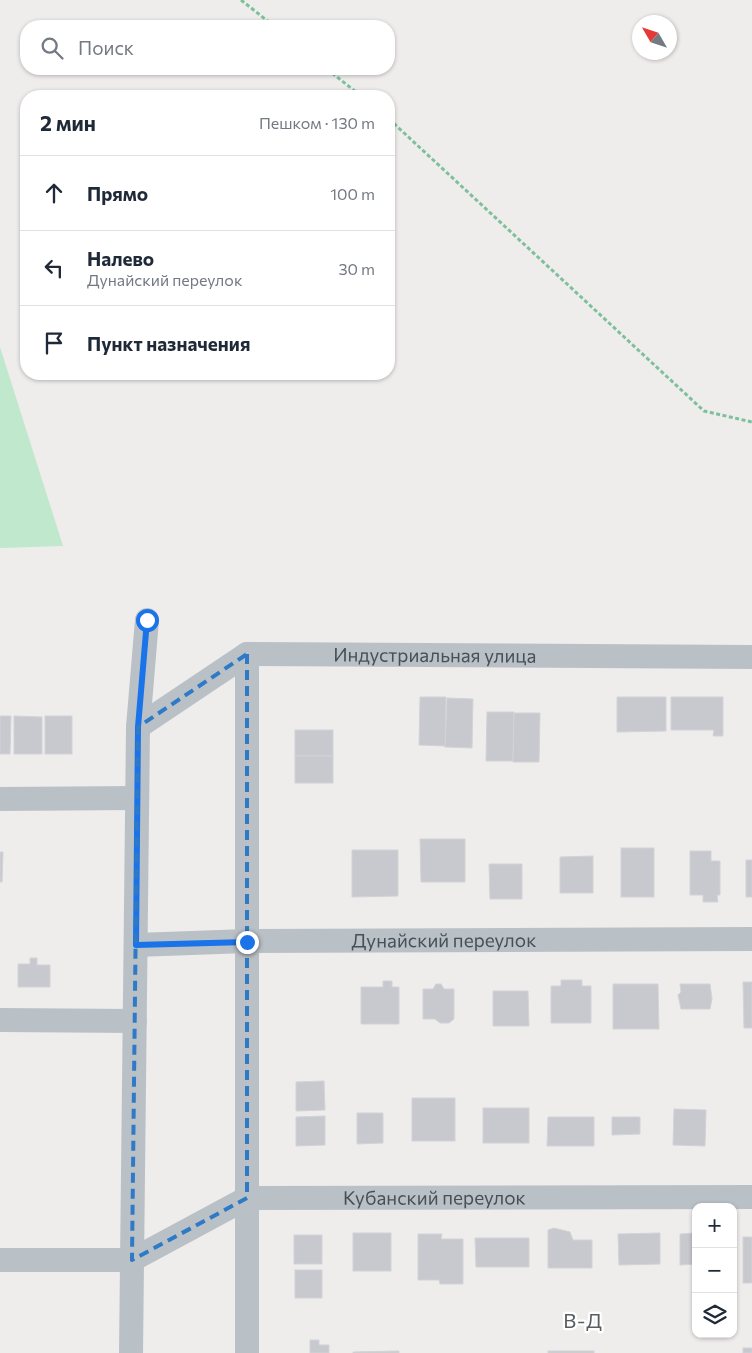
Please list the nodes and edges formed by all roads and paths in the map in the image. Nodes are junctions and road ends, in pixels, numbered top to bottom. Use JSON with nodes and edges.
{"nodes":[{"id":1,"x":241,"y":0,"type":"edge"},
{"id":2,"x":266,"y":20,"type":"edge"},
{"id":3,"x":335,"y":75,"type":"edge"},
{"id":4,"x":353,"y":90,"type":"edge"},
{"id":5,"x":395,"y":125,"type":"edge"},
{"id":6,"x":752,"y":422,"type":"edge"},
{"id":7,"x":147,"y":620,"type":"dead end"},
{"id":8,"x":247,"y":654,"type":"junction"},
{"id":9,"x":752,"y":657,"type":"edge"},
{"id":10,"x":138,"y":727,"type":"junction"},
{"id":11,"x":137,"y":798,"type":"junction"},
{"id":12,"x":0,"y":799,"type":"edge"},
{"id":13,"x":752,"y":939,"type":"edge"},
{"id":14,"x":247,"y":942,"type":"junction"},
{"id":15,"x":136,"y":945,"type":"junction"},
{"id":16,"x":0,"y":1020,"type":"edge"},
{"id":17,"x":135,"y":1020,"type":"junction"},
{"id":18,"x":752,"y":1197,"type":"edge"},
{"id":19,"x":247,"y":1198,"type":"junction"},
{"id":20,"x":0,"y":1260,"type":"edge"},
{"id":21,"x":132,"y":1260,"type":"junction"},
{"id":22,"x":131,"y":1353,"type":"edge"},
{"id":23,"x":247,"y":1353,"type":"edge"}],
"edges":[{"from":1,"to":2,"type":"path"},
{"from":3,"to":4,"type":"path"},
{"from":5,"to":6,"type":"path"},
{"from":7,"to":10,"type":"street"},
{"from":8,"to":9,"type":"street","name":"Индустриальная улица"},
{"from":8,"to":10,"type":"street"},
{"from":8,"to":14,"type":"street"},
{"from":10,"to":11,"type":"street"},
{"from":11,"to":12,"type":"street"},
{"from":11,"to":15,"type":"street"},
{"from":13,"to":14,"type":"street","name":"Дунайский переулок"},
{"from":14,"to":15,"type":"street","name":"Дунайский переулок"},
{"from":14,"to":19,"type":"street"},
{"from":15,"to":17,"type":"street"},
{"from":16,"to":17,"type":"street"},
{"from":17,"to":21,"type":"street"},
{"from":18,"to":19,"type":"street","name":"Кубанский переулок"},
{"from":19,"to":21,"type":"street","name":"Кубанский переулок"},
{"from":19,"to":23,"type":"street"},
{"from":20,"to":21,"type":"street"},
{"from":21,"to":22,"type":"street"}]}
